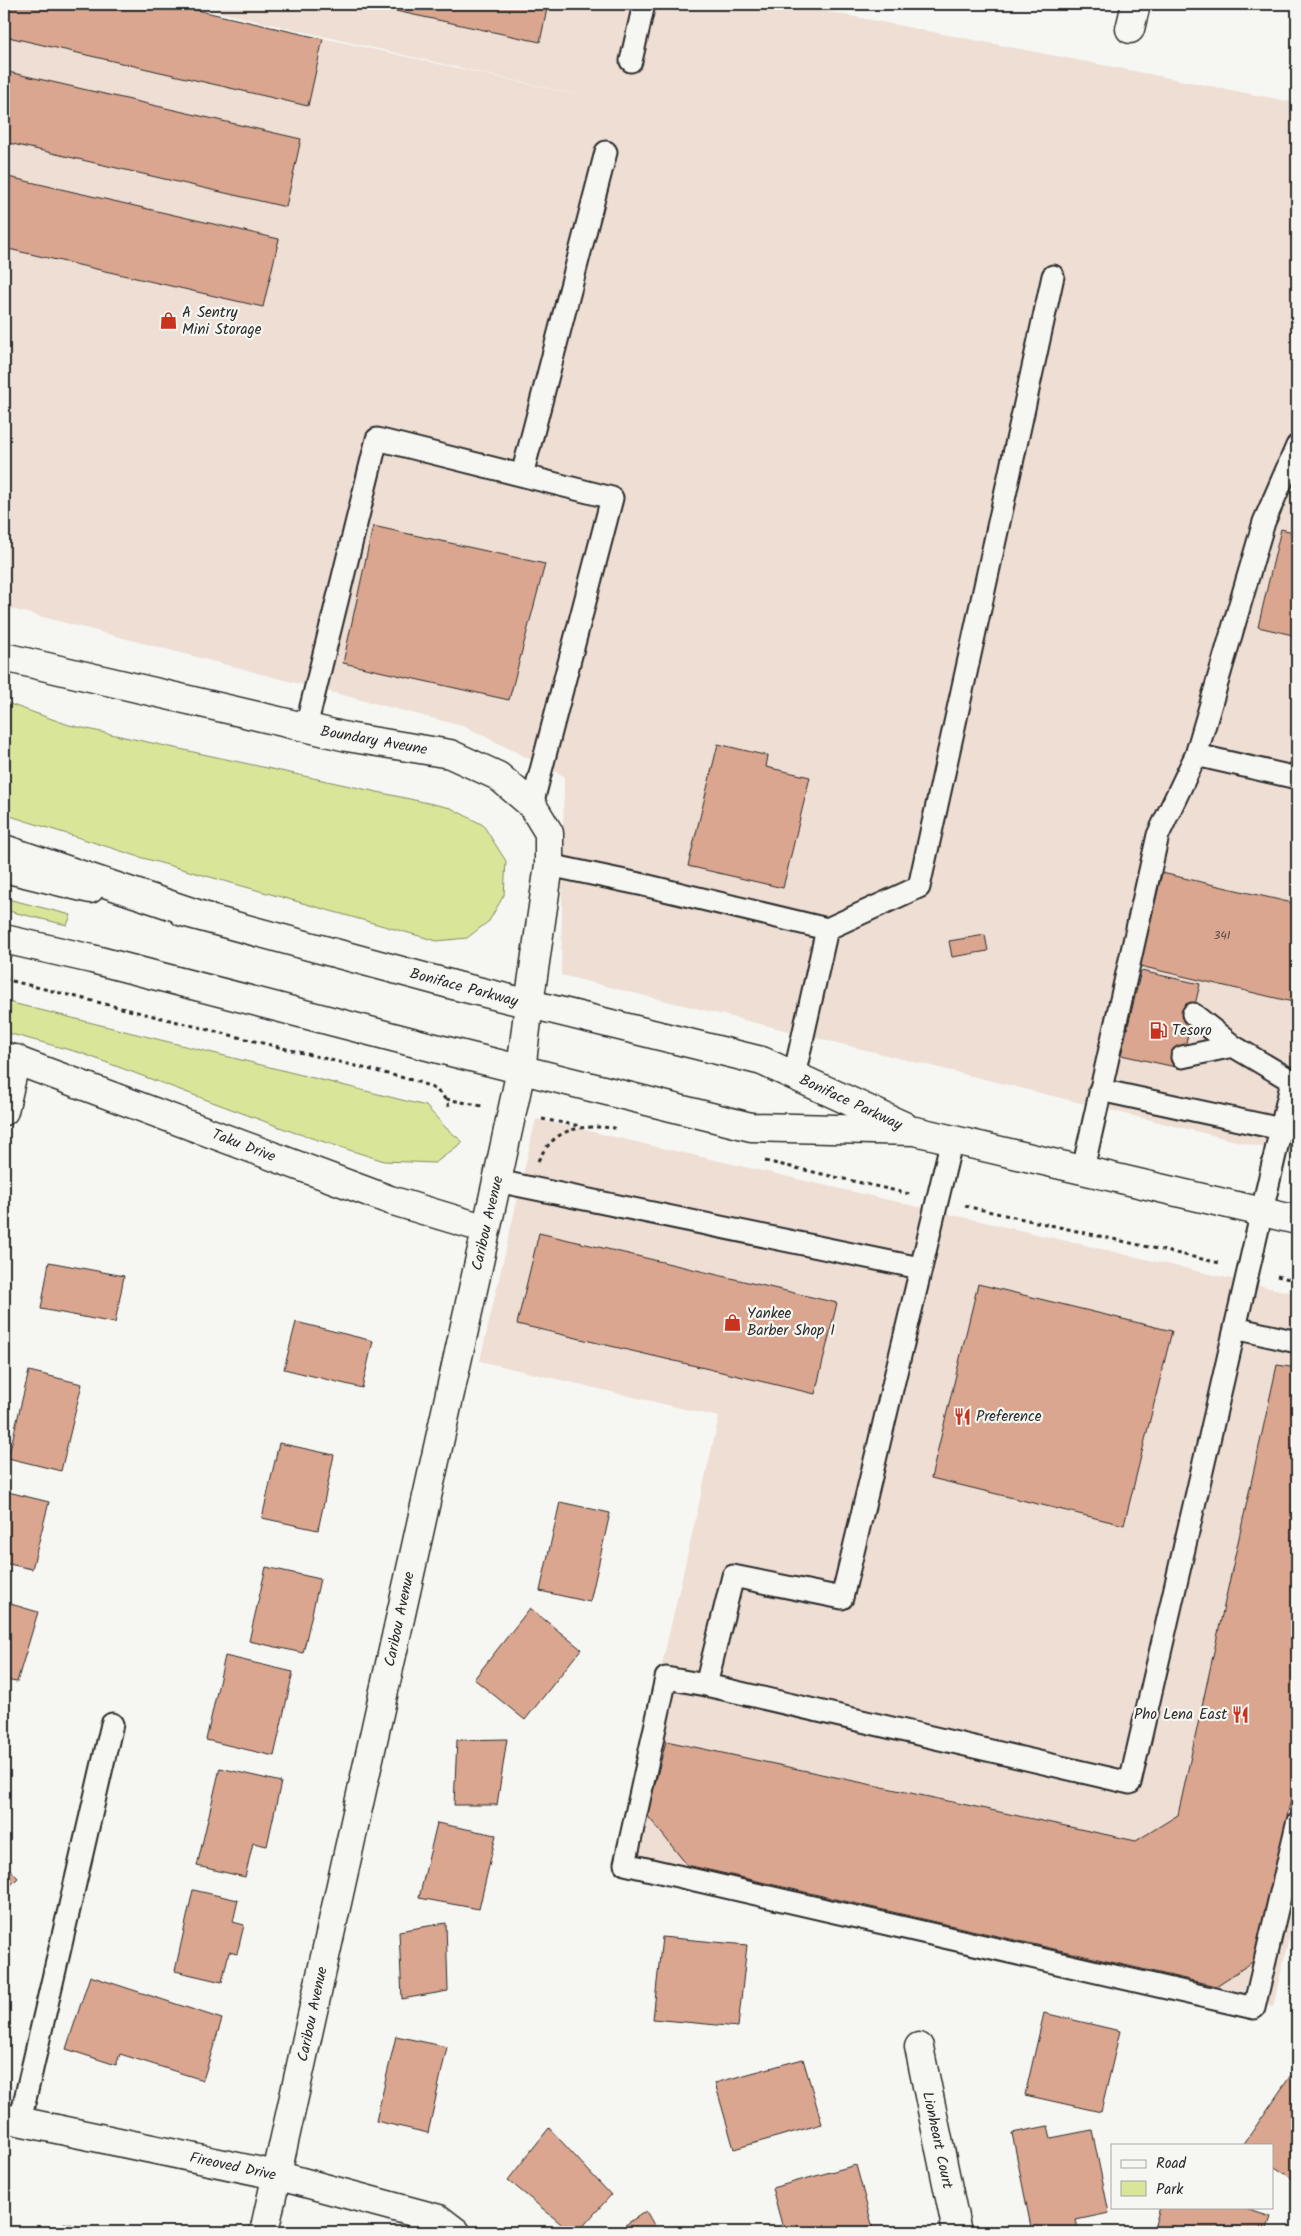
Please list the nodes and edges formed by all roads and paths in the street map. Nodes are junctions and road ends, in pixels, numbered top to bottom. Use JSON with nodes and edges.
{"nodes":[{"id":1,"x":644,"y":4,"type":"edge"},
{"id":2,"x":631,"y":61,"type":"dead end"},
{"id":3,"x":606,"y":152,"type":"dead end"},
{"id":4,"x":1053,"y":276,"type":"dead end"},
{"id":5,"x":1297,"y":446,"type":"edge"},
{"id":6,"x":522,"y":475,"type":"junction"},
{"id":7,"x":4,"y":657,"type":"edge"},
{"id":8,"x":306,"y":727,"type":"junction"},
{"id":9,"x":1196,"y":755,"type":"junction"},
{"id":10,"x":1297,"y":778,"type":"edge"},
{"id":11,"x":532,"y":805,"type":"junction"},
{"id":12,"x":4,"y":849,"type":"edge"},
{"id":13,"x":549,"y":865,"type":"junction"},
{"id":14,"x":4,"y":868,"type":"edge"},
{"id":15,"x":206,"y":917,"type":"junction"},
{"id":16,"x":826,"y":929,"type":"junction"},
{"id":17,"x":4,"y":939,"type":"edge"},
{"id":18,"x":4,"y":979,"type":"edge"},
{"id":19,"x":529,"y":1004,"type":"junction"},
{"id":20,"x":1193,"y":1014,"type":"dead end"},
{"id":21,"x":1233,"y":1046,"type":"junction"},
{"id":22,"x":1182,"y":1057,"type":"dead end"},
{"id":23,"x":10,"y":1058,"type":"edge"},
{"id":24,"x":521,"y":1070,"type":"junction"},
{"id":25,"x":794,"y":1076,"type":"junction"},
{"id":26,"x":1294,"y":1081,"type":"edge"},
{"id":27,"x":1100,"y":1090,"type":"junction"},
{"id":28,"x":450,"y":1109,"type":"dead end"},
{"id":29,"x":4,"y":1111,"type":"edge"},
{"id":30,"x":617,"y":1129,"type":"dead end"},
{"id":31,"x":1281,"y":1129,"type":"junction"},
{"id":32,"x":915,"y":1131,"type":"junction"},
{"id":33,"x":952,"y":1139,"type":"junction"},
{"id":34,"x":762,"y":1161,"type":"dead end"},
{"id":35,"x":1083,"y":1170,"type":"junction"},
{"id":36,"x":497,"y":1181,"type":"junction"},
{"id":37,"x":526,"y":1186,"type":"junction"},
{"id":38,"x":937,"y":1200,"type":"junction"},
{"id":39,"x":1262,"y":1212,"type":"junction"},
{"id":40,"x":1297,"y":1220,"type":"edge"},
{"id":41,"x":486,"y":1229,"type":"junction"},
{"id":42,"x":920,"y":1268,"type":"junction"},
{"id":43,"x":1248,"y":1269,"type":"junction"},
{"id":44,"x":1297,"y":1281,"type":"edge"},
{"id":45,"x":1235,"y":1328,"type":"junction"},
{"id":46,"x":1297,"y":1342,"type":"edge"},
{"id":47,"x":706,"y":1685,"type":"junction"},
{"id":48,"x":112,"y":1724,"type":"dead end"},
{"id":49,"x":1297,"y":1824,"type":"edge"},
{"id":50,"x":919,"y":2047,"type":"dead end"},
{"id":51,"x":12,"y":2119,"type":"edge"},
{"id":52,"x":276,"y":2176,"type":"junction"},
{"id":53,"x":264,"y":2232,"type":"edge"},
{"id":54,"x":456,"y":2232,"type":"edge"},
{"id":55,"x":957,"y":2232,"type":"edge"}],
"edges":[{"from":1,"to":2,"type":"lane"},
{"from":3,"to":6,"type":"lane"},
{"from":4,"to":16,"type":"lane"},
{"from":5,"to":9,"type":"lane"},
{"from":6,"to":8,"type":"lane"},
{"from":6,"to":11,"type":"lane"},
{"from":7,"to":8,"type":"main road","name":"Boundary Aveune"},
{"from":8,"to":11,"type":"main road","name":"Boundary Aveune"},
{"from":9,"to":10,"type":"lane"},
{"from":9,"to":27,"type":"lane"},
{"from":11,"to":13,"type":"main road","name":"Boundary Aveune"},
{"from":12,"to":15,"type":"main road"},
{"from":13,"to":16,"type":"lane"},
{"from":13,"to":19,"type":"main road","name":"Boundary Aveune"},
{"from":14,"to":15,"type":"main road","name":"Boniface Parkway"},
{"from":15,"to":19,"type":"main road","name":"Boniface Parkway"},
{"from":16,"to":25,"type":"lane"},
{"from":17,"to":24,"type":"main road","name":"Boniface Parkway"},
{"from":18,"to":28,"type":"path"},
{"from":19,"to":24,"type":"main road","name":"Caribou Avenue"},
{"from":19,"to":25,"type":"main road","name":"Boniface Parkway"},
{"from":20,"to":21,"type":"lane"},
{"from":21,"to":22,"type":"lane"},
{"from":21,"to":26,"type":"lane"},
{"from":23,"to":29,"type":"main road"},
{"from":23,"to":41,"type":"main road","name":"Taku Drive"},
{"from":24,"to":32,"type":"main road","name":"Boniface Parkway"},
{"from":24,"to":36,"type":"main road","name":"Caribou Avenue"},
{"from":25,"to":32,"type":"main road","name":"Boniface Parkway"},
{"from":26,"to":31,"type":"lane"},
{"from":27,"to":31,"type":"lane"},
{"from":27,"to":35,"type":"lane"},
{"from":30,"to":37,"type":"path"},
{"from":31,"to":39,"type":"lane"},
{"from":32,"to":33,"type":"main road","name":"Boniface Parkway"},
{"from":33,"to":35,"type":"main road","name":"Boniface Parkway"},
{"from":33,"to":38,"type":"lane"},
{"from":34,"to":38,"type":"path"},
{"from":35,"to":39,"type":"main road","name":"Boniface Parkway"},
{"from":36,"to":37,"type":"lane"},
{"from":36,"to":41,"type":"main road","name":"Caribou Avenue"},
{"from":37,"to":42,"type":"lane"},
{"from":38,"to":42,"type":"lane"},
{"from":38,"to":43,"type":"path"},
{"from":39,"to":40,"type":"main road","name":"Boniface Parkway"},
{"from":39,"to":43,"type":"lane"},
{"from":41,"to":52,"type":"main road","name":"Caribou Avenue"},
{"from":42,"to":47,"type":"lane"},
{"from":43,"to":44,"type":"path"},
{"from":43,"to":45,"type":"lane"},
{"from":45,"to":46,"type":"lane"},
{"from":45,"to":47,"type":"lane"},
{"from":47,"to":49,"type":"lane"},
{"from":48,"to":51,"type":"lane"},
{"from":50,"to":55,"type":"main road","name":"Lionheart Court"},
{"from":51,"to":52,"type":"main road","name":"Fireoved Drive"},
{"from":52,"to":53,"type":"main road","name":"Caribou Avenue"},
{"from":52,"to":54,"type":"main road","name":"Fireoved Drive"}]}
